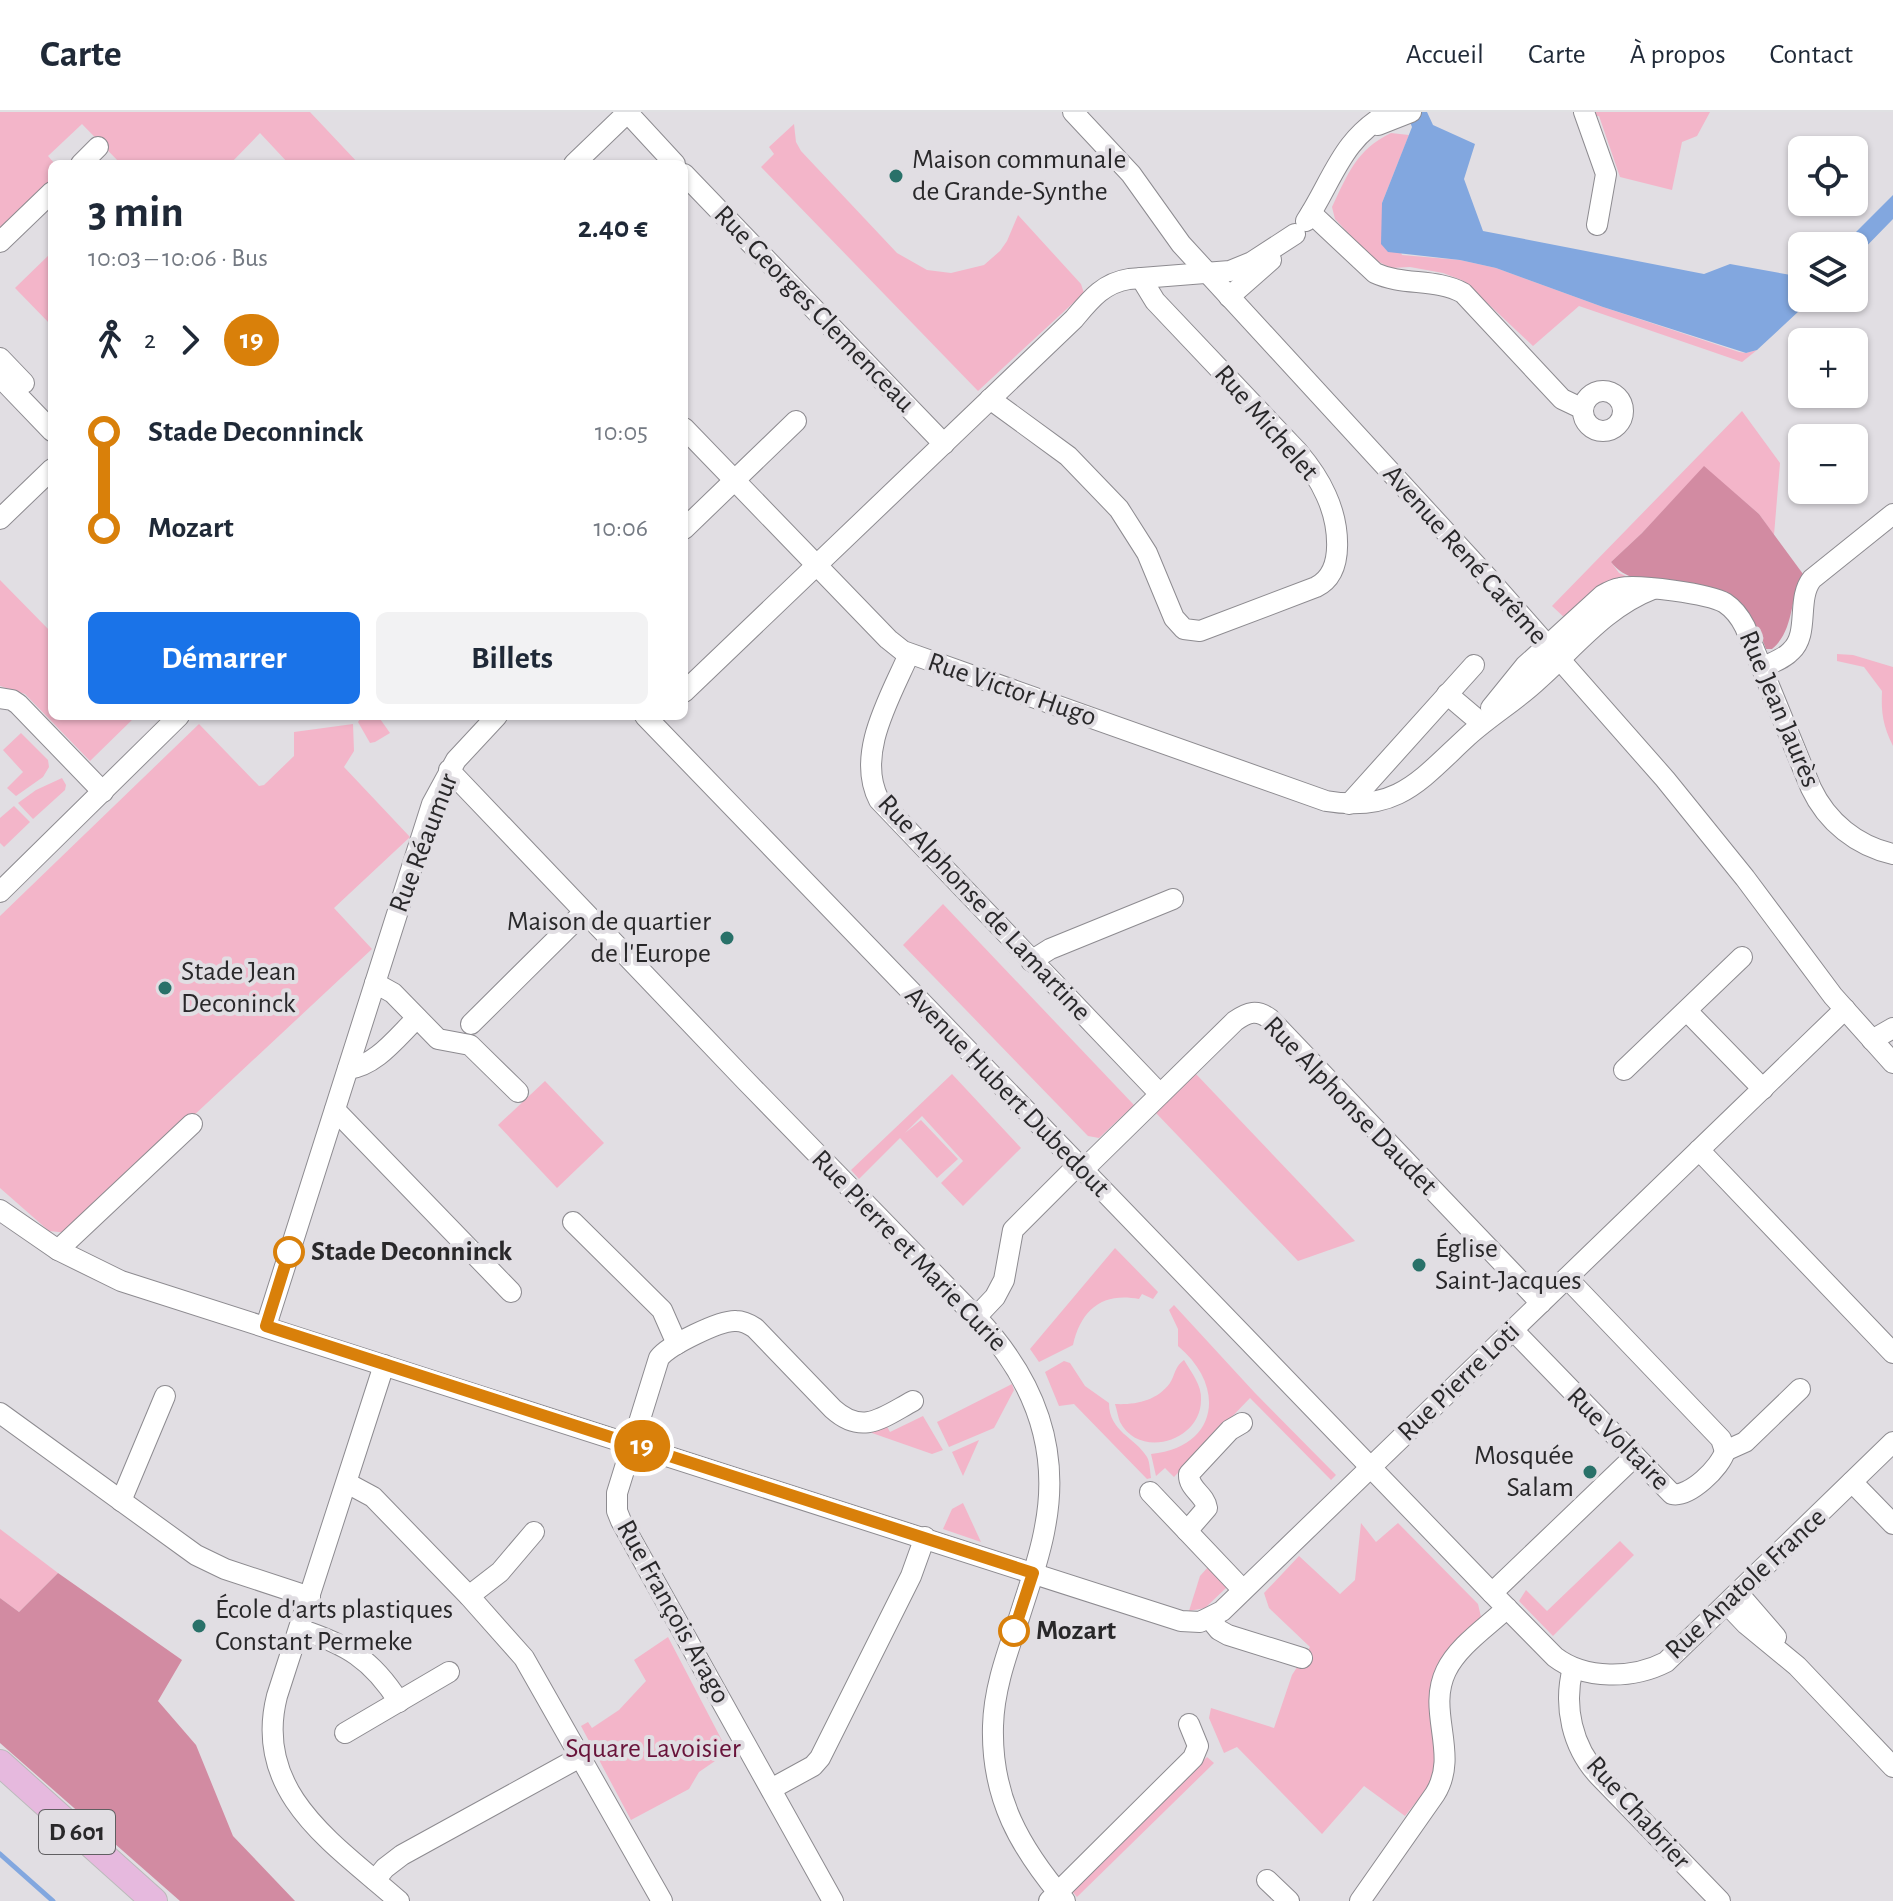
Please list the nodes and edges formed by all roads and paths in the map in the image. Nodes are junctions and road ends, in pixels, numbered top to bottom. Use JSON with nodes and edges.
{"nodes":[{"id":1,"x":628,"y":112,"type":"edge"},
{"id":2,"x":1073,"y":112,"type":"edge"},
{"id":3,"x":1402,"y":113,"type":"edge"},
{"id":4,"x":1585,"y":114,"type":"edge"},
{"id":5,"x":98,"y":147,"type":"dead end"},
{"id":6,"x":85,"y":160,"type":"edge"},
{"id":7,"x":578,"y":160,"type":"edge"},
{"id":8,"x":671,"y":160,"type":"edge"},
{"id":9,"x":688,"y":178,"type":"edge"},
{"id":10,"x":48,"y":196,"type":"edge"},
{"id":11,"x":1311,"y":213,"type":"junction"},
{"id":12,"x":1597,"y":225,"type":"dead end"},
{"id":13,"x":1295,"y":234,"type":"junction"},
{"id":14,"x":0,"y":242,"type":"edge"},
{"id":15,"x":1209,"y":274,"type":"junction"},
{"id":16,"x":1144,"y":282,"type":"junction"},
{"id":17,"x":1229,"y":297,"type":"junction"},
{"id":18,"x":0,"y":358,"type":"edge"},
{"id":19,"x":0,"y":377,"type":"edge"},
{"id":20,"x":990,"y":399,"type":"junction"},
{"id":21,"x":1583,"y":409,"type":"dead end"},
{"id":22,"x":48,"y":419,"type":"edge"},
{"id":23,"x":48,"y":420,"type":"edge"},
{"id":24,"x":796,"y":421,"type":"dead end"},
{"id":25,"x":688,"y":432,"type":"edge"},
{"id":26,"x":944,"y":444,"type":"junction"},
{"id":27,"x":48,"y":473,"type":"edge"},
{"id":28,"x":734,"y":480,"type":"junction"},
{"id":29,"x":1893,"y":514,"type":"edge"},
{"id":30,"x":0,"y":519,"type":"edge"},
{"id":31,"x":688,"y":525,"type":"edge"},
{"id":32,"x":816,"y":566,"type":"junction"},
{"id":33,"x":1554,"y":652,"type":"junction"},
{"id":34,"x":909,"y":654,"type":"junction"},
{"id":35,"x":1474,"y":665,"type":"dead end"},
{"id":36,"x":1763,"y":667,"type":"junction"},
{"id":37,"x":688,"y":688,"type":"edge"},
{"id":38,"x":1447,"y":694,"type":"junction"},
{"id":39,"x":0,"y":698,"type":"edge"},
{"id":40,"x":161,"y":720,"type":"edge"},
{"id":41,"x":175,"y":720,"type":"edge"},
{"id":42,"x":487,"y":720,"type":"edge"},
{"id":43,"x":654,"y":720,"type":"edge"},
{"id":44,"x":1475,"y":728,"type":"junction"},
{"id":45,"x":449,"y":770,"type":"junction"},
{"id":46,"x":99,"y":788,"type":"junction"},
{"id":47,"x":1349,"y":804,"type":"junction"},
{"id":48,"x":1893,"y":854,"type":"edge"},
{"id":49,"x":0,"y":875,"type":"edge"},
{"id":50,"x":0,"y":892,"type":"edge"},
{"id":51,"x":1173,"y":899,"type":"dead end"},
{"id":52,"x":584,"y":912,"type":"junction"},
{"id":53,"x":1742,"y":957,"type":"dead end"},
{"id":54,"x":1031,"y":961,"type":"junction"},
{"id":55,"x":375,"y":983,"type":"junction"},
{"id":56,"x":1845,"y":1009,"type":"junction"},
{"id":57,"x":1687,"y":1011,"type":"junction"},
{"id":58,"x":417,"y":1018,"type":"junction"},
{"id":59,"x":471,"y":1024,"type":"dead end"},
{"id":60,"x":1893,"y":1028,"type":"edge"},
{"id":61,"x":1872,"y":1040,"type":"junction"},
{"id":62,"x":1893,"y":1063,"type":"edge"},
{"id":63,"x":348,"y":1069,"type":"junction"},
{"id":64,"x":1624,"y":1070,"type":"dead end"},
{"id":65,"x":1763,"y":1089,"type":"junction"},
{"id":66,"x":518,"y":1092,"type":"dead end"},
{"id":67,"x":1160,"y":1094,"type":"junction"},
{"id":68,"x":335,"y":1110,"type":"junction"},
{"id":69,"x":192,"y":1124,"type":"dead end"},
{"id":70,"x":1699,"y":1150,"type":"junction"},
{"id":71,"x":1080,"y":1168,"type":"junction"},
{"id":72,"x":2,"y":1216,"type":"edge"},
{"id":73,"x":573,"y":1222,"type":"dead end"},
{"id":74,"x":58,"y":1250,"type":"junction"},
{"id":75,"x":1567,"y":1278,"type":"junction"},
{"id":76,"x":511,"y":1292,"type":"dead end"},
{"id":77,"x":1541,"y":1303,"type":"junction"},
{"id":78,"x":976,"y":1317,"type":"junction"},
{"id":79,"x":266,"y":1326,"type":"junction"},
{"id":80,"x":1513,"y":1330,"type":"junction"},
{"id":81,"x":677,"y":1344,"type":"junction"},
{"id":82,"x":1893,"y":1353,"type":"edge"},
{"id":83,"x":384,"y":1365,"type":"junction"},
{"id":84,"x":1800,"y":1389,"type":"dead end"},
{"id":85,"x":165,"y":1396,"type":"dead end"},
{"id":86,"x":913,"y":1401,"type":"dead end"},
{"id":87,"x":0,"y":1413,"type":"edge"},
{"id":88,"x":1242,"y":1423,"type":"dead end"},
{"id":89,"x":1893,"y":1442,"type":"edge"},
{"id":90,"x":632,"y":1443,"type":"junction"},
{"id":91,"x":1725,"y":1451,"type":"junction"},
{"id":92,"x":1634,"y":1457,"type":"junction"},
{"id":93,"x":1371,"y":1467,"type":"junction"},
{"id":94,"x":1852,"y":1482,"type":"junction"},
{"id":95,"x":347,"y":1483,"type":"junction"},
{"id":96,"x":1150,"y":1492,"type":"dead end"},
{"id":97,"x":121,"y":1501,"type":"junction"},
{"id":98,"x":1893,"y":1524,"type":"edge"},
{"id":99,"x":1187,"y":1531,"type":"junction"},
{"id":100,"x":534,"y":1532,"type":"dead end"},
{"id":101,"x":925,"y":1537,"type":"junction"},
{"id":102,"x":1033,"y":1573,"type":"junction"},
{"id":103,"x":1243,"y":1590,"type":"junction"},
{"id":104,"x":469,"y":1596,"type":"junction"},
{"id":105,"x":310,"y":1597,"type":"junction"},
{"id":106,"x":1733,"y":1599,"type":"junction"},
{"id":107,"x":1499,"y":1601,"type":"junction"},
{"id":108,"x":1210,"y":1619,"type":"junction"},
{"id":109,"x":299,"y":1629,"type":"junction"},
{"id":110,"x":1302,"y":1658,"type":"dead end"},
{"id":111,"x":1573,"y":1668,"type":"junction"},
{"id":112,"x":449,"y":1672,"type":"dead end"},
{"id":113,"x":399,"y":1702,"type":"junction"},
{"id":114,"x":1189,"y":1724,"type":"dead end"},
{"id":115,"x":345,"y":1733,"type":"dead end"},
{"id":116,"x":582,"y":1756,"type":"junction"},
{"id":117,"x":0,"y":1763,"type":"edge"},
{"id":118,"x":1893,"y":1767,"type":"edge"},
{"id":119,"x":0,"y":1781,"type":"edge"},
{"id":120,"x":771,"y":1789,"type":"junction"},
{"id":121,"x":375,"y":1880,"type":"junction"},
{"id":122,"x":1267,"y":1880,"type":"dead end"},
{"id":123,"x":1057,"y":1898,"type":"edge"},
{"id":124,"x":134,"y":1901,"type":"edge"},
{"id":125,"x":154,"y":1901,"type":"edge"},
{"id":126,"x":399,"y":1901,"type":"edge"},
{"id":127,"x":662,"y":1901,"type":"edge"},
{"id":128,"x":833,"y":1901,"type":"edge"},
{"id":129,"x":1289,"y":1901,"type":"edge"},
{"id":130,"x":1360,"y":1901,"type":"edge"},
{"id":131,"x":1720,"y":1901,"type":"edge"}],
"edges":[{"from":1,"to":7,"type":"street"},
{"from":1,"to":8,"type":"street"},
{"from":2,"to":15,"type":"street","name":"Avenue René Carême"},
{"from":3,"to":11,"type":"street"},
{"from":4,"to":12,"type":"street"},
{"from":5,"to":6,"type":"street"},
{"from":9,"to":26,"type":"street","name":"Rue Georges Clemenceau"},
{"from":10,"to":14,"type":"street"},
{"from":11,"to":13,"type":"street"},
{"from":11,"to":21,"type":"street"},
{"from":13,"to":15,"type":"street"},
{"from":13,"to":17,"type":"street"},
{"from":15,"to":16,"type":"street"},
{"from":15,"to":17,"type":"street","name":"Avenue René Carême"},
{"from":16,"to":17,"type":"street"},
{"from":16,"to":20,"type":"street"},
{"from":16,"to":20,"type":"street","name":"Rue Michelet"},
{"from":17,"to":33,"type":"street","name":"Avenue René Carême"},
{"from":18,"to":22,"type":"street"},
{"from":19,"to":23,"type":"street"},
{"from":20,"to":26,"type":"street"},
{"from":24,"to":28,"type":"street"},
{"from":25,"to":28,"type":"street","name":"Rue Victor Hugo"},
{"from":26,"to":32,"type":"street"},
{"from":27,"to":30,"type":"street"},
{"from":28,"to":31,"type":"street"},
{"from":28,"to":32,"type":"street","name":"Rue Victor Hugo"},
{"from":29,"to":36,"type":"street"},
{"from":32,"to":34,"type":"street","name":"Rue Victor Hugo"},
{"from":32,"to":37,"type":"street"},
{"from":33,"to":36,"type":"street","name":"Rue Jean Jaurès"},
{"from":33,"to":44,"type":"street","name":"Rue Victor Hugo"},
{"from":33,"to":56,"type":"street","name":"Avenue René Carême"},
{"from":34,"to":47,"type":"street","name":"Rue Victor Hugo"},
{"from":34,"to":54,"type":"street","name":"Rue Alphonse de Lamartine"},
{"from":35,"to":38,"type":"street"},
{"from":36,"to":48,"type":"street","name":"Rue Jean Jaurès"},
{"from":38,"to":44,"type":"street"},
{"from":38,"to":47,"type":"street"},
{"from":39,"to":46,"type":"street"},
{"from":40,"to":46,"type":"street"},
{"from":41,"to":46,"type":"street"},
{"from":42,"to":45,"type":"street","name":"Rue Réaumur"},
{"from":43,"to":71,"type":"street","name":"Avenue Hubert Dubedout"},
{"from":44,"to":47,"type":"street","name":"Rue Victor Hugo"},
{"from":45,"to":52,"type":"street","name":"Rue Pierre et Marie Curie"},
{"from":45,"to":55,"type":"street","name":"Rue Réaumur"},
{"from":46,"to":49,"type":"street"},
{"from":46,"to":50,"type":"street"},
{"from":51,"to":54,"type":"street"},
{"from":52,"to":59,"type":"street"},
{"from":52,"to":78,"type":"street","name":"Rue Pierre et Marie Curie"},
{"from":53,"to":57,"type":"street"},
{"from":54,"to":67,"type":"street","name":"Rue Alphonse de Lamartine"},
{"from":55,"to":58,"type":"street"},
{"from":55,"to":63,"type":"street","name":"Rue Réaumur"},
{"from":56,"to":61,"type":"street","name":"Avenue René Carême"},
{"from":56,"to":65,"type":"street","name":"Rue Pierre Loti"},
{"from":57,"to":64,"type":"street"},
{"from":57,"to":65,"type":"street"},
{"from":58,"to":63,"type":"street"},
{"from":58,"to":66,"type":"street"},
{"from":60,"to":61,"type":"street"},
{"from":61,"to":62,"type":"street","name":"Avenue René Carême"},
{"from":63,"to":68,"type":"street","name":"Rue Réaumur"},
{"from":65,"to":70,"type":"street","name":"Rue Pierre Loti"},
{"from":67,"to":71,"type":"street","name":"Rue Alphonse Daudet"},
{"from":67,"to":77,"type":"street","name":"Rue Alphonse Daudet"},
{"from":68,"to":76,"type":"street"},
{"from":68,"to":79,"type":"street","name":"Rue Réaumur"},
{"from":69,"to":74,"type":"street"},
{"from":70,"to":75,"type":"street","name":"Rue Pierre Loti"},
{"from":70,"to":82,"type":"street"},
{"from":71,"to":78,"type":"street","name":"Rue Alphonse Daudet"},
{"from":71,"to":93,"type":"street","name":"Avenue Hubert Dubedout"},
{"from":72,"to":74,"type":"street"},
{"from":73,"to":81,"type":"street"},
{"from":74,"to":79,"type":"street"},
{"from":75,"to":77,"type":"street","name":"Rue Pierre Loti"},
{"from":75,"to":91,"type":"street"},
{"from":77,"to":80,"type":"street","name":"Rue Pierre Loti"},
{"from":78,"to":102,"type":"street","name":"Rue Pierre et Marie Curie"},
{"from":79,"to":83,"type":"street"},
{"from":80,"to":92,"type":"street","name":"Rue Voltaire"},
{"from":80,"to":93,"type":"street","name":"Rue Pierre Loti"},
{"from":81,"to":86,"type":"street"},
{"from":81,"to":90,"type":"street","name":"Rue François Arago"},
{"from":83,"to":90,"type":"street"},
{"from":83,"to":95,"type":"street"},
{"from":84,"to":91,"type":"street"},
{"from":85,"to":97,"type":"street"},
{"from":87,"to":97,"type":"street"},
{"from":88,"to":99,"type":"street"},
{"from":89,"to":94,"type":"street","name":"Rue Anatole France"},
{"from":90,"to":101,"type":"street"},
{"from":90,"to":120,"type":"street","name":"Rue François Arago"},
{"from":91,"to":92,"type":"street","name":"Rue Voltaire"},
{"from":92,"to":107,"type":"street"},
{"from":93,"to":103,"type":"street","name":"Rue Pierre Loti"},
{"from":93,"to":107,"type":"street","name":"Rue Anatole France"},
{"from":94,"to":98,"type":"street"},
{"from":94,"to":106,"type":"street","name":"Rue Anatole France"},
{"from":95,"to":104,"type":"street"},
{"from":95,"to":105,"type":"street"},
{"from":96,"to":99,"type":"street"},
{"from":97,"to":105,"type":"street"},
{"from":99,"to":103,"type":"street"},
{"from":100,"to":104,"type":"street"},
{"from":101,"to":102,"type":"street"},
{"from":101,"to":120,"type":"street"},
{"from":102,"to":108,"type":"street"},
{"from":102,"to":123,"type":"street","name":"Rue Pierre et Marie Curie"},
{"from":103,"to":108,"type":"street","name":"Rue Pierre Loti"},
{"from":104,"to":116,"type":"street"},
{"from":105,"to":109,"type":"street"},
{"from":106,"to":111,"type":"street","name":"Rue Anatole France"},
{"from":106,"to":118,"type":"street"},
{"from":107,"to":111,"type":"street","name":"Rue Anatole France"},
{"from":107,"to":130,"type":"street"},
{"from":108,"to":110,"type":"street"},
{"from":109,"to":113,"type":"street"},
{"from":109,"to":121,"type":"street"},
{"from":111,"to":131,"type":"street","name":"Rue Chabrier"},
{"from":112,"to":113,"type":"street"},
{"from":113,"to":115,"type":"street"},
{"from":114,"to":123,"type":"street"},
{"from":116,"to":121,"type":"street"},
{"from":116,"to":127,"type":"street"},
{"from":117,"to":125,"type":"main road","number":"D 601"},
{"from":119,"to":124,"type":"main road","number":"D 601"},
{"from":120,"to":128,"type":"street","name":"Rue François Arago"},
{"from":121,"to":126,"type":"street"},
{"from":122,"to":129,"type":"street"}]}
